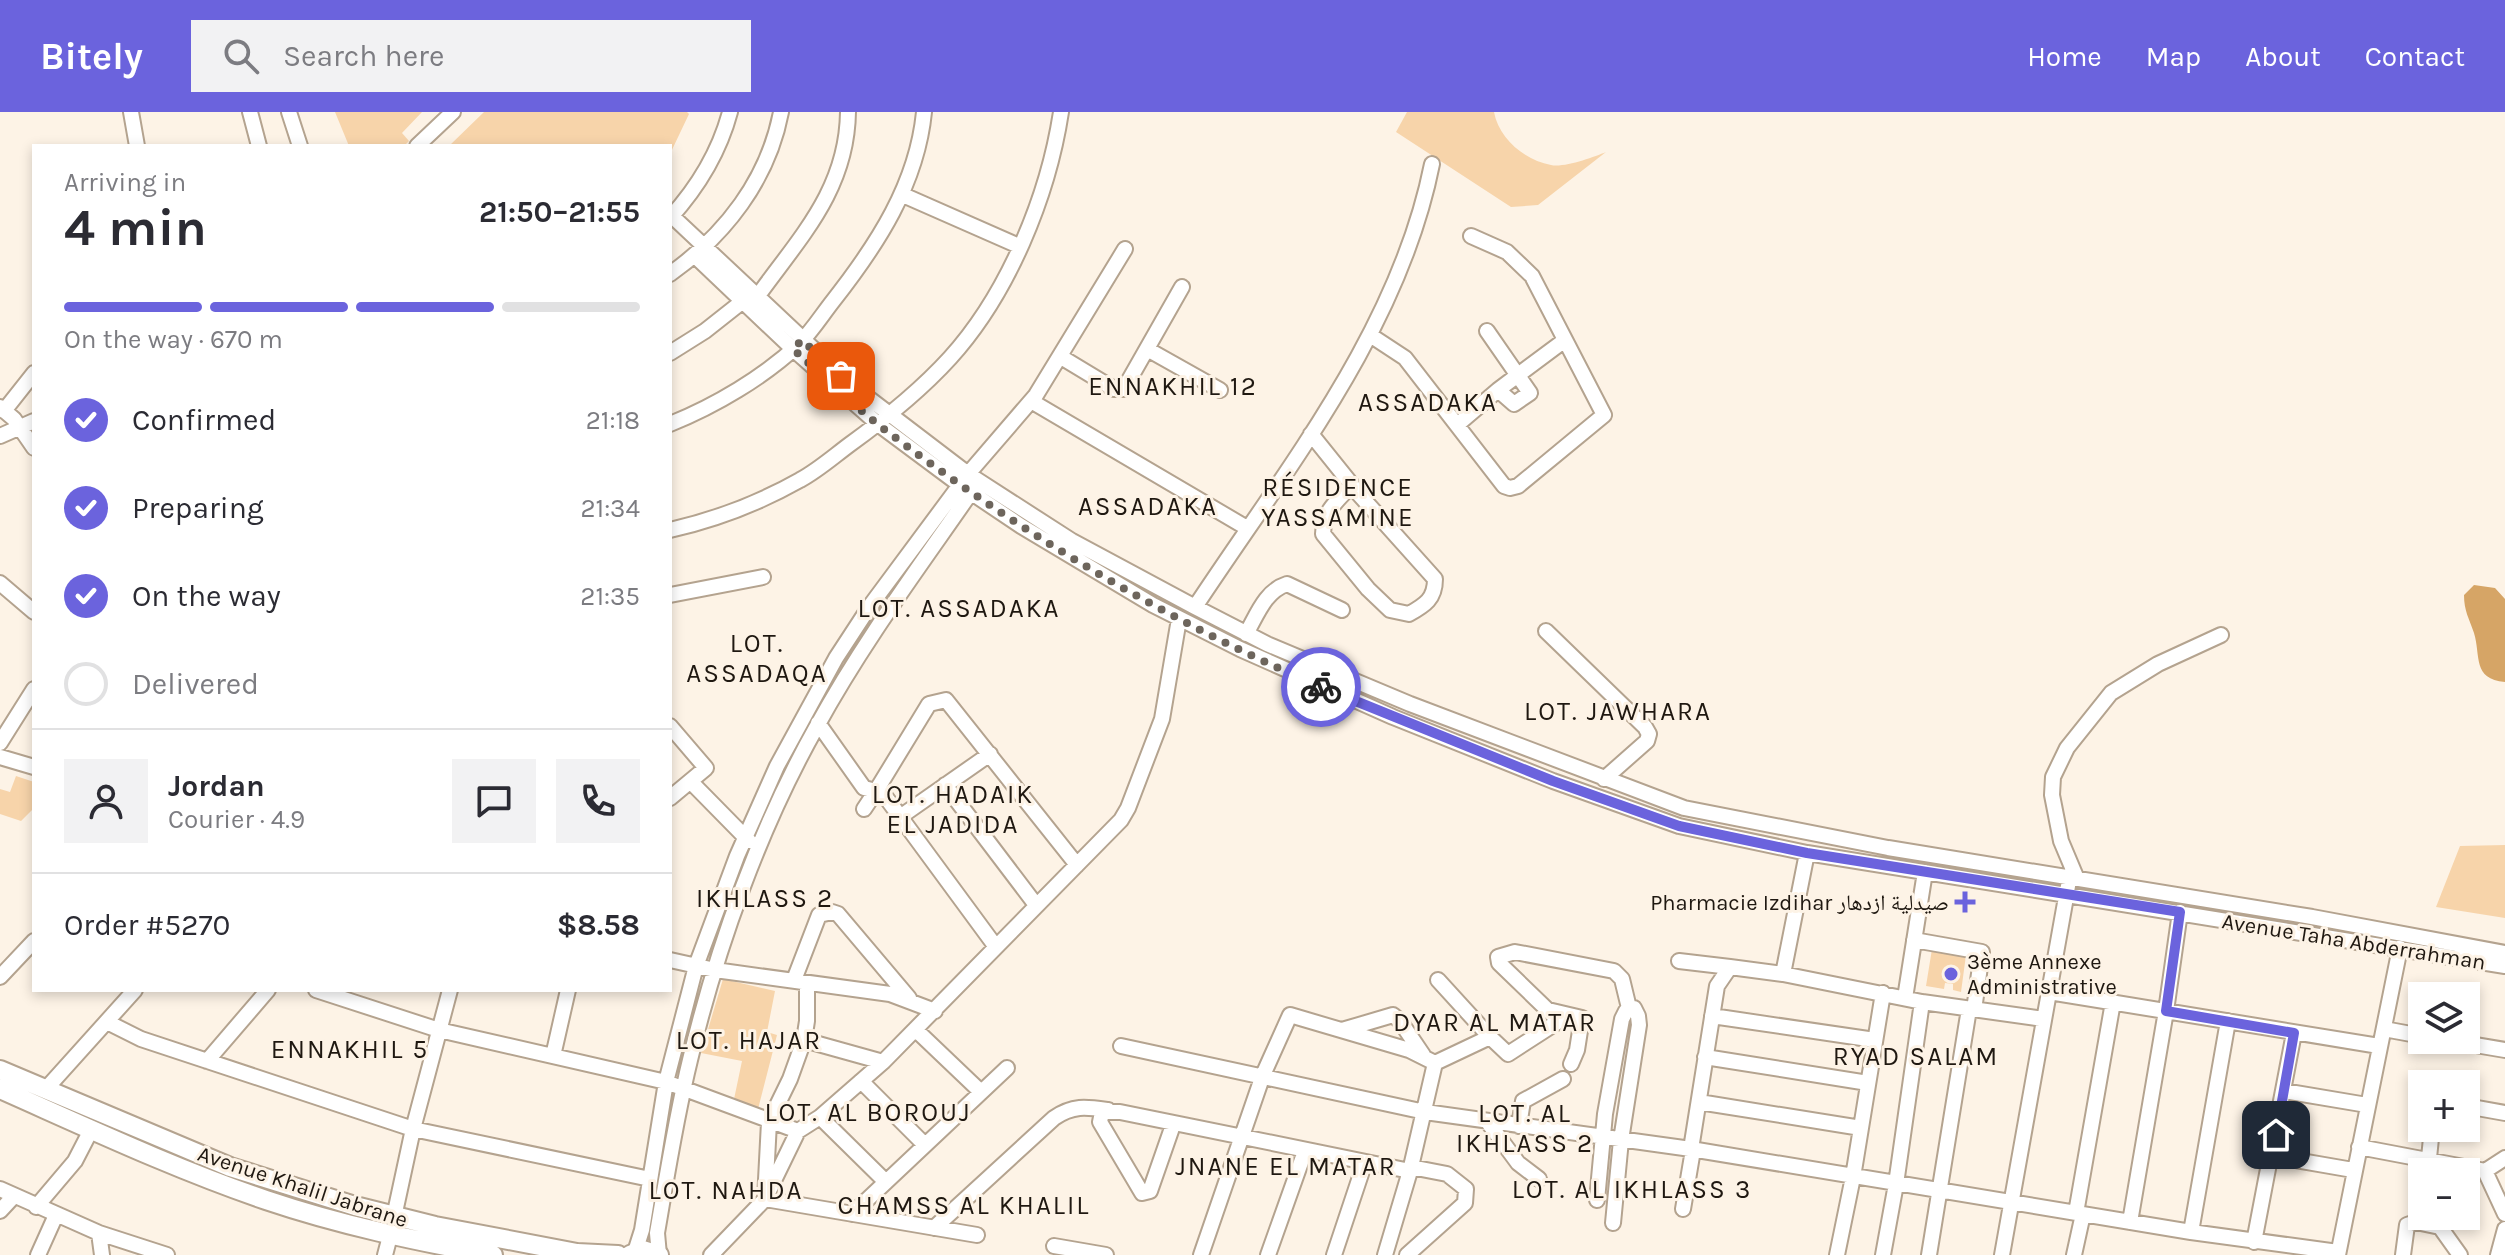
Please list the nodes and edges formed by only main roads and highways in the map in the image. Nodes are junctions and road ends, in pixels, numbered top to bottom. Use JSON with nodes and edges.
{"nodes":[{"id":1,"x":0,"y":1070,"type":"edge"},
{"id":2,"x":0,"y":1089,"type":"edge"},
{"id":3,"x":628,"y":1254,"type":"edge"},
{"id":4,"x":493,"y":1255,"type":"edge"},
{"id":5,"x":659,"y":1255,"type":"edge"}],
"edges":[{"from":1,"to":3,"type":"main road","name":"Avenue Khalil Jabrane"},
{"from":2,"to":4,"type":"main road","name":"Avenue Khalil Jabrane"},
{"from":3,"to":5,"type":"main road","name":"Avenue Khalil Jabrane"}]}
